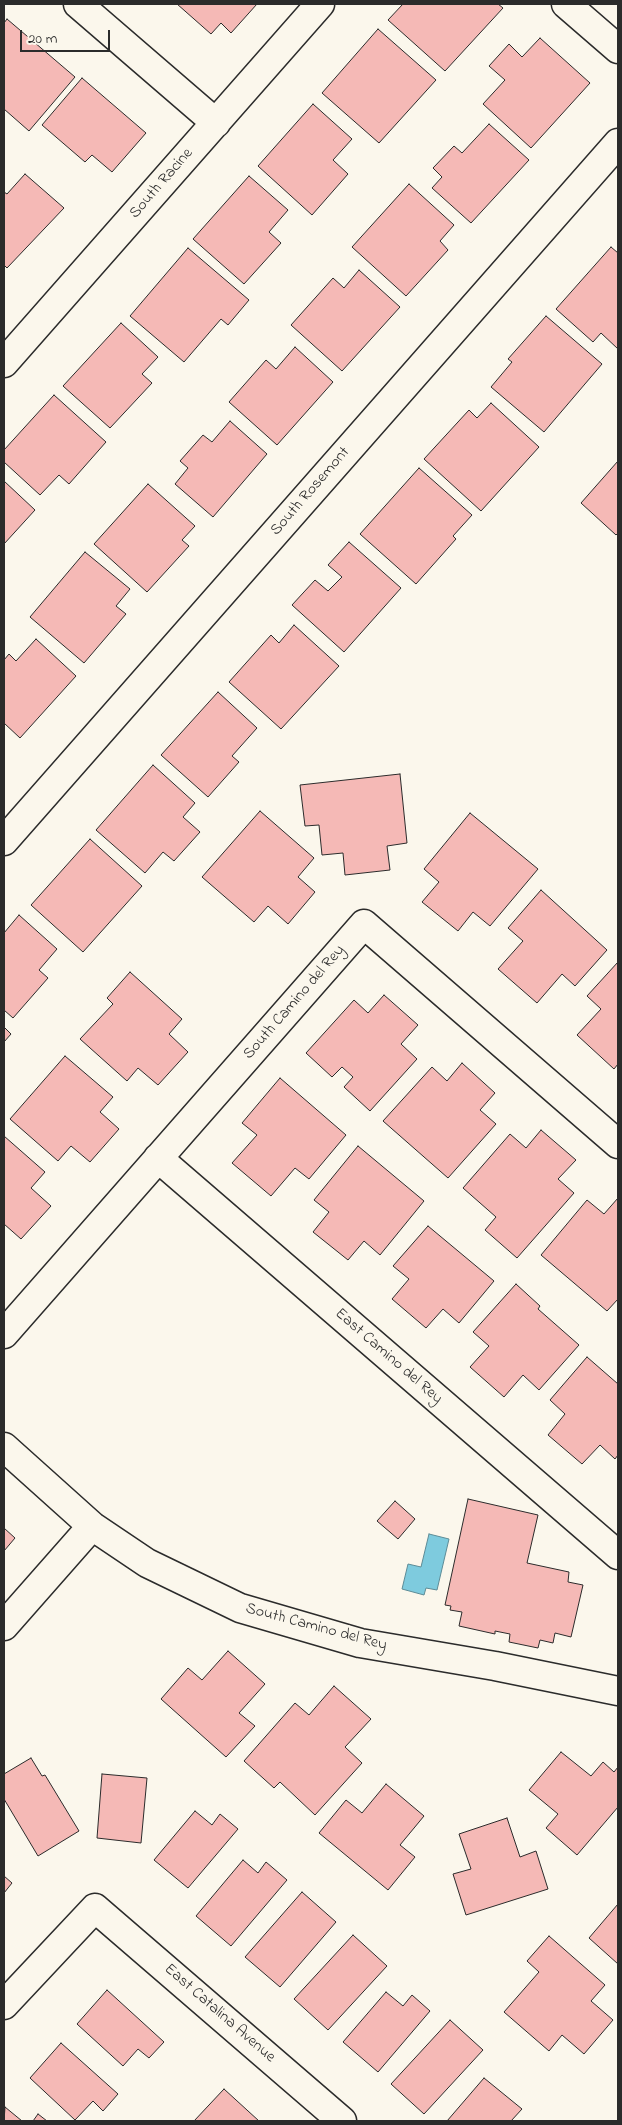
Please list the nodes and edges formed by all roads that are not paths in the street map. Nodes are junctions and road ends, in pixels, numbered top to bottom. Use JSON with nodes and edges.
{"nodes":[{"id":1,"x":78,"y":4,"type":"edge"},
{"id":2,"x":320,"y":4,"type":"edge"},
{"id":3,"x":566,"y":4,"type":"edge"},
{"id":4,"x":618,"y":49,"type":"edge"},
{"id":5,"x":216,"y":123,"type":"junction"},
{"id":6,"x":618,"y":143,"type":"edge"},
{"id":7,"x":4,"y":363,"type":"edge"},
{"id":8,"x":4,"y":842,"type":"edge"},
{"id":9,"x":618,"y":1144,"type":"edge"},
{"id":10,"x":158,"y":1158,"type":"junction"},
{"id":11,"x":4,"y":1334,"type":"edge"},
{"id":12,"x":4,"y":1447,"type":"edge"},
{"id":13,"x":92,"y":1526,"type":"junction"},
{"id":14,"x":618,"y":1555,"type":"edge"},
{"id":15,"x":4,"y":1626,"type":"edge"},
{"id":16,"x":618,"y":1691,"type":"edge"},
{"id":17,"x":4,"y":2006,"type":"edge"},
{"id":18,"x":342,"y":2121,"type":"edge"}],
"edges":[{"from":1,"to":5,"type":"street"},
{"from":2,"to":5,"type":"street","name":"South Racine"},
{"from":3,"to":4,"type":"street"},
{"from":5,"to":7,"type":"street","name":"South Racine"},
{"from":6,"to":8,"type":"street","name":"South Rosemont"},
{"from":9,"to":10,"type":"street","name":"South Camino del Rey"},
{"from":10,"to":11,"type":"street","name":"South Camino del Rey"},
{"from":10,"to":14,"type":"street","name":"East Camino del Rey"},
{"from":12,"to":13,"type":"street","name":"South Camino del Rey"},
{"from":13,"to":15,"type":"street"},
{"from":13,"to":16,"type":"street","name":"South Camino del Rey"},
{"from":17,"to":18,"type":"street","name":"East Catalina Avenue"}]}
